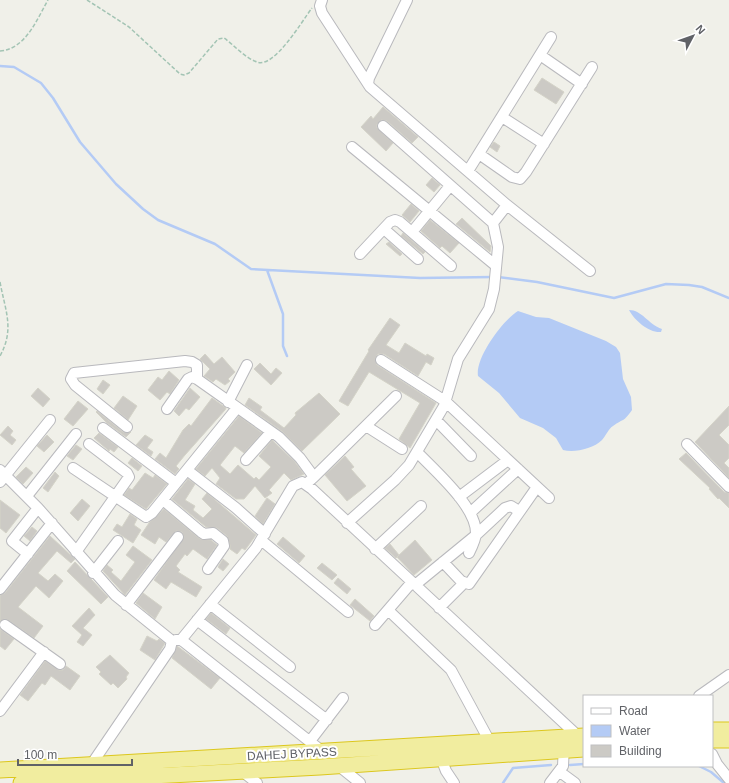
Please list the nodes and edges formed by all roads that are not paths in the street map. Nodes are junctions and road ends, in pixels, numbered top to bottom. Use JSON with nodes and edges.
{"nodes":[{"id":1,"x":407,"y":0,"type":"edge"},
{"id":2,"x":321,"y":2,"type":"edge"},
{"id":3,"x":551,"y":37,"type":"dead end"},
{"id":4,"x":540,"y":55,"type":"junction"},
{"id":5,"x":592,"y":68,"type":"dead end"},
{"id":6,"x":368,"y":84,"type":"junction"},
{"id":7,"x":582,"y":84,"type":"junction"},
{"id":8,"x":502,"y":117,"type":"junction"},
{"id":9,"x":383,"y":126,"type":"dead end"},
{"id":10,"x":544,"y":144,"type":"junction"},
{"id":11,"x":352,"y":147,"type":"dead end"},
{"id":12,"x":479,"y":154,"type":"junction"},
{"id":13,"x":468,"y":171,"type":"junction"},
{"id":14,"x":450,"y":186,"type":"junction"},
{"id":15,"x":508,"y":205,"type":"junction"},
{"id":16,"x":430,"y":211,"type":"junction"},
{"id":17,"x":493,"y":223,"type":"junction"},
{"id":18,"x":384,"y":229,"type":"junction"},
{"id":19,"x":412,"y":232,"type":"junction"},
{"id":20,"x":360,"y":254,"type":"dead end"},
{"id":21,"x":418,"y":259,"type":"dead end"},
{"id":22,"x":452,"y":266,"type":"dead end"},
{"id":23,"x":495,"y":267,"type":"junction"},
{"id":24,"x":590,"y":271,"type":"dead end"},
{"id":25,"x":381,"y":360,"type":"dead end"},
{"id":26,"x":247,"y":365,"type":"dead end"},
{"id":27,"x":197,"y":379,"type":"junction"},
{"id":28,"x":396,"y":396,"type":"dead end"},
{"id":29,"x":445,"y":401,"type":"junction"},
{"id":30,"x":228,"y":402,"type":"junction"},
{"id":31,"x":237,"y":408,"type":"junction"},
{"id":32,"x":167,"y":409,"type":"dead end"},
{"id":33,"x":50,"y":420,"type":"dead end"},
{"id":34,"x":436,"y":420,"type":"junction"},
{"id":35,"x":366,"y":426,"type":"junction"},
{"id":36,"x":127,"y":427,"type":"dead end"},
{"id":37,"x":103,"y":428,"type":"dead end"},
{"id":38,"x":271,"y":432,"type":"junction"},
{"id":39,"x":76,"y":434,"type":"dead end"},
{"id":40,"x":89,"y":444,"type":"dead end"},
{"id":41,"x":687,"y":444,"type":"dead end"},
{"id":42,"x":402,"y":449,"type":"dead end"},
{"id":43,"x":417,"y":452,"type":"junction"},
{"id":44,"x":471,"y":456,"type":"dead end"},
{"id":45,"x":246,"y":460,"type":"dead end"},
{"id":46,"x":508,"y":460,"type":"junction"},
{"id":47,"x":73,"y":468,"type":"dead end"},
{"id":48,"x":518,"y":469,"type":"junction"},
{"id":49,"x":187,"y":470,"type":"junction"},
{"id":50,"x":2,"y":476,"type":"edge"},
{"id":51,"x":314,"y":477,"type":"junction"},
{"id":52,"x":176,"y":483,"type":"junction"},
{"id":53,"x":306,"y":484,"type":"junction"},
{"id":54,"x":537,"y":487,"type":"junction"},
{"id":55,"x":729,"y":487,"type":"edge"},
{"id":56,"x":26,"y":496,"type":"junction"},
{"id":57,"x":459,"y":497,"type":"junction"},
{"id":58,"x":116,"y":498,"type":"junction"},
{"id":59,"x":549,"y":498,"type":"dead end"},
{"id":60,"x":163,"y":500,"type":"junction"},
{"id":61,"x":421,"y":506,"type":"dead end"},
{"id":62,"x":38,"y":508,"type":"junction"},
{"id":63,"x":519,"y":511,"type":"junction"},
{"id":64,"x":470,"y":512,"type":"junction"},
{"id":65,"x":52,"y":523,"type":"junction"},
{"id":66,"x":347,"y":523,"type":"junction"},
{"id":67,"x":476,"y":535,"type":"junction"},
{"id":68,"x":178,"y":536,"type":"dead end"},
{"id":69,"x":263,"y":537,"type":"junction"},
{"id":70,"x":118,"y":541,"type":"dead end"},
{"id":71,"x":375,"y":549,"type":"junction"},
{"id":72,"x":76,"y":552,"type":"junction"},
{"id":73,"x":469,"y":553,"type":"dead end"},
{"id":74,"x":28,"y":554,"type":"junction"},
{"id":75,"x":443,"y":562,"type":"junction"},
{"id":76,"x":208,"y":569,"type":"dead end"},
{"id":77,"x":93,"y":573,"type":"junction"},
{"id":78,"x":464,"y":582,"type":"junction"},
{"id":79,"x":413,"y":584,"type":"junction"},
{"id":80,"x":0,"y":589,"type":"edge"},
{"id":81,"x":210,"y":604,"type":"junction"},
{"id":82,"x":126,"y":605,"type":"junction"},
{"id":83,"x":439,"y":608,"type":"junction"},
{"id":84,"x":388,"y":610,"type":"junction"},
{"id":85,"x":348,"y":612,"type":"dead end"},
{"id":86,"x":197,"y":620,"type":"junction"},
{"id":87,"x":5,"y":625,"type":"dead end"},
{"id":88,"x":375,"y":625,"type":"dead end"},
{"id":89,"x":177,"y":640,"type":"junction"},
{"id":90,"x":44,"y":652,"type":"junction"},
{"id":91,"x":60,"y":664,"type":"dead end"},
{"id":92,"x":290,"y":667,"type":"dead end"},
{"id":93,"x":729,"y":675,"type":"edge"},
{"id":94,"x":699,"y":695,"type":"edge"},
{"id":95,"x":343,"y":698,"type":"dead end"},
{"id":96,"x":0,"y":711,"type":"edge"},
{"id":97,"x":326,"y":720,"type":"junction"},
{"id":98,"x":713,"y":730,"type":"edge"},
{"id":99,"x":729,"y":730,"type":"edge"},
{"id":100,"x":713,"y":740,"type":"edge"},
{"id":101,"x":729,"y":740,"type":"edge"},
{"id":102,"x":310,"y":741,"type":"junction"},
{"id":103,"x":490,"y":742,"type":"junction"},
{"id":104,"x":575,"y":742,"type":"edge"},
{"id":105,"x":323,"y":752,"type":"junction"},
{"id":106,"x":713,"y":756,"type":"edge"},
{"id":107,"x":441,"y":758,"type":"junction"},
{"id":108,"x":89,"y":765,"type":"junction"},
{"id":109,"x":339,"y":766,"type":"junction"},
{"id":110,"x":0,"y":770,"type":"edge"},
{"id":111,"x":243,"y":772,"type":"junction"},
{"id":112,"x":560,"y":772,"type":"junction"},
{"id":113,"x":211,"y":778,"type":"edge"},
{"id":114,"x":729,"y":779,"type":"edge"},
{"id":115,"x":125,"y":781,"type":"edge"},
{"id":116,"x":73,"y":782,"type":"edge"},
{"id":117,"x":358,"y":782,"type":"edge"},
{"id":118,"x":21,"y":783,"type":"edge"},
{"id":119,"x":257,"y":783,"type":"edge"},
{"id":120,"x":454,"y":783,"type":"edge"},
{"id":121,"x":550,"y":783,"type":"edge"},
{"id":122,"x":575,"y":783,"type":"edge"}],
"edges":[{"from":1,"to":6,"type":"street"},
{"from":2,"to":6,"type":"street"},
{"from":3,"to":4,"type":"street"},
{"from":4,"to":7,"type":"street"},
{"from":4,"to":8,"type":"street"},
{"from":5,"to":7,"type":"street"},
{"from":6,"to":13,"type":"street"},
{"from":7,"to":10,"type":"street"},
{"from":8,"to":10,"type":"street"},
{"from":8,"to":12,"type":"street"},
{"from":9,"to":14,"type":"street"},
{"from":10,"to":12,"type":"street"},
{"from":11,"to":16,"type":"street"},
{"from":12,"to":13,"type":"street"},
{"from":13,"to":15,"type":"street"},
{"from":14,"to":16,"type":"street"},
{"from":14,"to":17,"type":"street"},
{"from":15,"to":17,"type":"street"},
{"from":15,"to":24,"type":"street"},
{"from":16,"to":19,"type":"street"},
{"from":16,"to":23,"type":"street"},
{"from":17,"to":23,"type":"street"},
{"from":18,"to":19,"type":"street"},
{"from":18,"to":20,"type":"street"},
{"from":18,"to":21,"type":"street"},
{"from":19,"to":22,"type":"street"},
{"from":23,"to":29,"type":"street"},
{"from":25,"to":29,"type":"street"},
{"from":26,"to":30,"type":"street"},
{"from":27,"to":30,"type":"street"},
{"from":27,"to":32,"type":"street"},
{"from":27,"to":36,"type":"street"},
{"from":28,"to":35,"type":"street"},
{"from":29,"to":34,"type":"street"},
{"from":29,"to":46,"type":"street"},
{"from":30,"to":31,"type":"street"},
{"from":31,"to":38,"type":"street"},
{"from":31,"to":49,"type":"street"},
{"from":33,"to":50,"type":"street"},
{"from":34,"to":43,"type":"street"},
{"from":34,"to":44,"type":"street"},
{"from":35,"to":42,"type":"street"},
{"from":35,"to":51,"type":"street"},
{"from":37,"to":52,"type":"street"},
{"from":38,"to":45,"type":"street"},
{"from":38,"to":51,"type":"street"},
{"from":39,"to":56,"type":"street"},
{"from":40,"to":58,"type":"street"},
{"from":41,"to":55,"type":"street"},
{"from":43,"to":57,"type":"street"},
{"from":43,"to":66,"type":"street"},
{"from":46,"to":48,"type":"street"},
{"from":46,"to":57,"type":"street"},
{"from":47,"to":58,"type":"street"},
{"from":48,"to":54,"type":"street"},
{"from":48,"to":64,"type":"street"},
{"from":49,"to":52,"type":"street"},
{"from":49,"to":69,"type":"street"},
{"from":50,"to":56,"type":"street"},
{"from":51,"to":53,"type":"street"},
{"from":52,"to":60,"type":"street"},
{"from":53,"to":66,"type":"street"},
{"from":53,"to":69,"type":"street"},
{"from":54,"to":59,"type":"street"},
{"from":54,"to":63,"type":"street"},
{"from":56,"to":62,"type":"street"},
{"from":57,"to":64,"type":"street"},
{"from":58,"to":60,"type":"street"},
{"from":58,"to":72,"type":"street"},
{"from":60,"to":76,"type":"street"},
{"from":61,"to":71,"type":"street"},
{"from":62,"to":65,"type":"street"},
{"from":62,"to":74,"type":"street"},
{"from":63,"to":67,"type":"street"},
{"from":63,"to":78,"type":"street"},
{"from":64,"to":67,"type":"street"},
{"from":65,"to":72,"type":"street"},
{"from":65,"to":74,"type":"street"},
{"from":66,"to":71,"type":"street"},
{"from":67,"to":73,"type":"street"},
{"from":67,"to":75,"type":"street"},
{"from":68,"to":82,"type":"street"},
{"from":69,"to":81,"type":"street"},
{"from":69,"to":85,"type":"street"},
{"from":70,"to":77,"type":"street"},
{"from":71,"to":79,"type":"street"},
{"from":72,"to":77,"type":"street"},
{"from":74,"to":80,"type":"street"},
{"from":75,"to":78,"type":"street"},
{"from":75,"to":79,"type":"street"},
{"from":77,"to":82,"type":"street"},
{"from":78,"to":83,"type":"street"},
{"from":79,"to":83,"type":"street"},
{"from":79,"to":84,"type":"street"},
{"from":81,"to":86,"type":"street"},
{"from":81,"to":92,"type":"street"},
{"from":82,"to":89,"type":"street"},
{"from":83,"to":104,"type":"street"},
{"from":84,"to":88,"type":"street"},
{"from":84,"to":103,"type":"street"},
{"from":86,"to":89,"type":"street"},
{"from":86,"to":97,"type":"street"},
{"from":87,"to":90,"type":"street"},
{"from":89,"to":102,"type":"street"},
{"from":89,"to":108,"type":"street"},
{"from":90,"to":91,"type":"street"},
{"from":90,"to":96,"type":"street"},
{"from":93,"to":94,"type":"street"},
{"from":95,"to":97,"type":"street"},
{"from":97,"to":102,"type":"street"},
{"from":98,"to":99,"type":"highway"},
{"from":100,"to":101,"type":"highway"},
{"from":102,"to":105,"type":"street"},
{"from":103,"to":104,"type":"highway","name":"DAHEJ BYPASS"},
{"from":103,"to":105,"type":"highway","name":"DAHEJ BYPASS"},
{"from":104,"to":107,"type":"highway","name":"DAHEJ BYPASS"},
{"from":104,"to":112,"type":"street"},
{"from":105,"to":108,"type":"highway","name":"DAHEJ BYPASS"},
{"from":106,"to":114,"type":"street"},
{"from":107,"to":109,"type":"highway","name":"DAHEJ BYPASS"},
{"from":107,"to":120,"type":"street"},
{"from":108,"to":110,"type":"highway","name":"DAHEJ BYPASS"},
{"from":108,"to":116,"type":"street"},
{"from":109,"to":111,"type":"highway","name":"DAHEJ BYPASS"},
{"from":109,"to":117,"type":"street"},
{"from":111,"to":113,"type":"highway","name":"DAHEJ BYPASS"},
{"from":111,"to":119,"type":"street"},
{"from":112,"to":121,"type":"street"},
{"from":112,"to":122,"type":"street"},
{"from":113,"to":115,"type":"highway","name":"DAHEJ BYPASS"},
{"from":115,"to":116,"type":"highway","name":"DAHEJ BYPASS"},
{"from":116,"to":118,"type":"highway","name":"DAHEJ BYPASS"}]}
